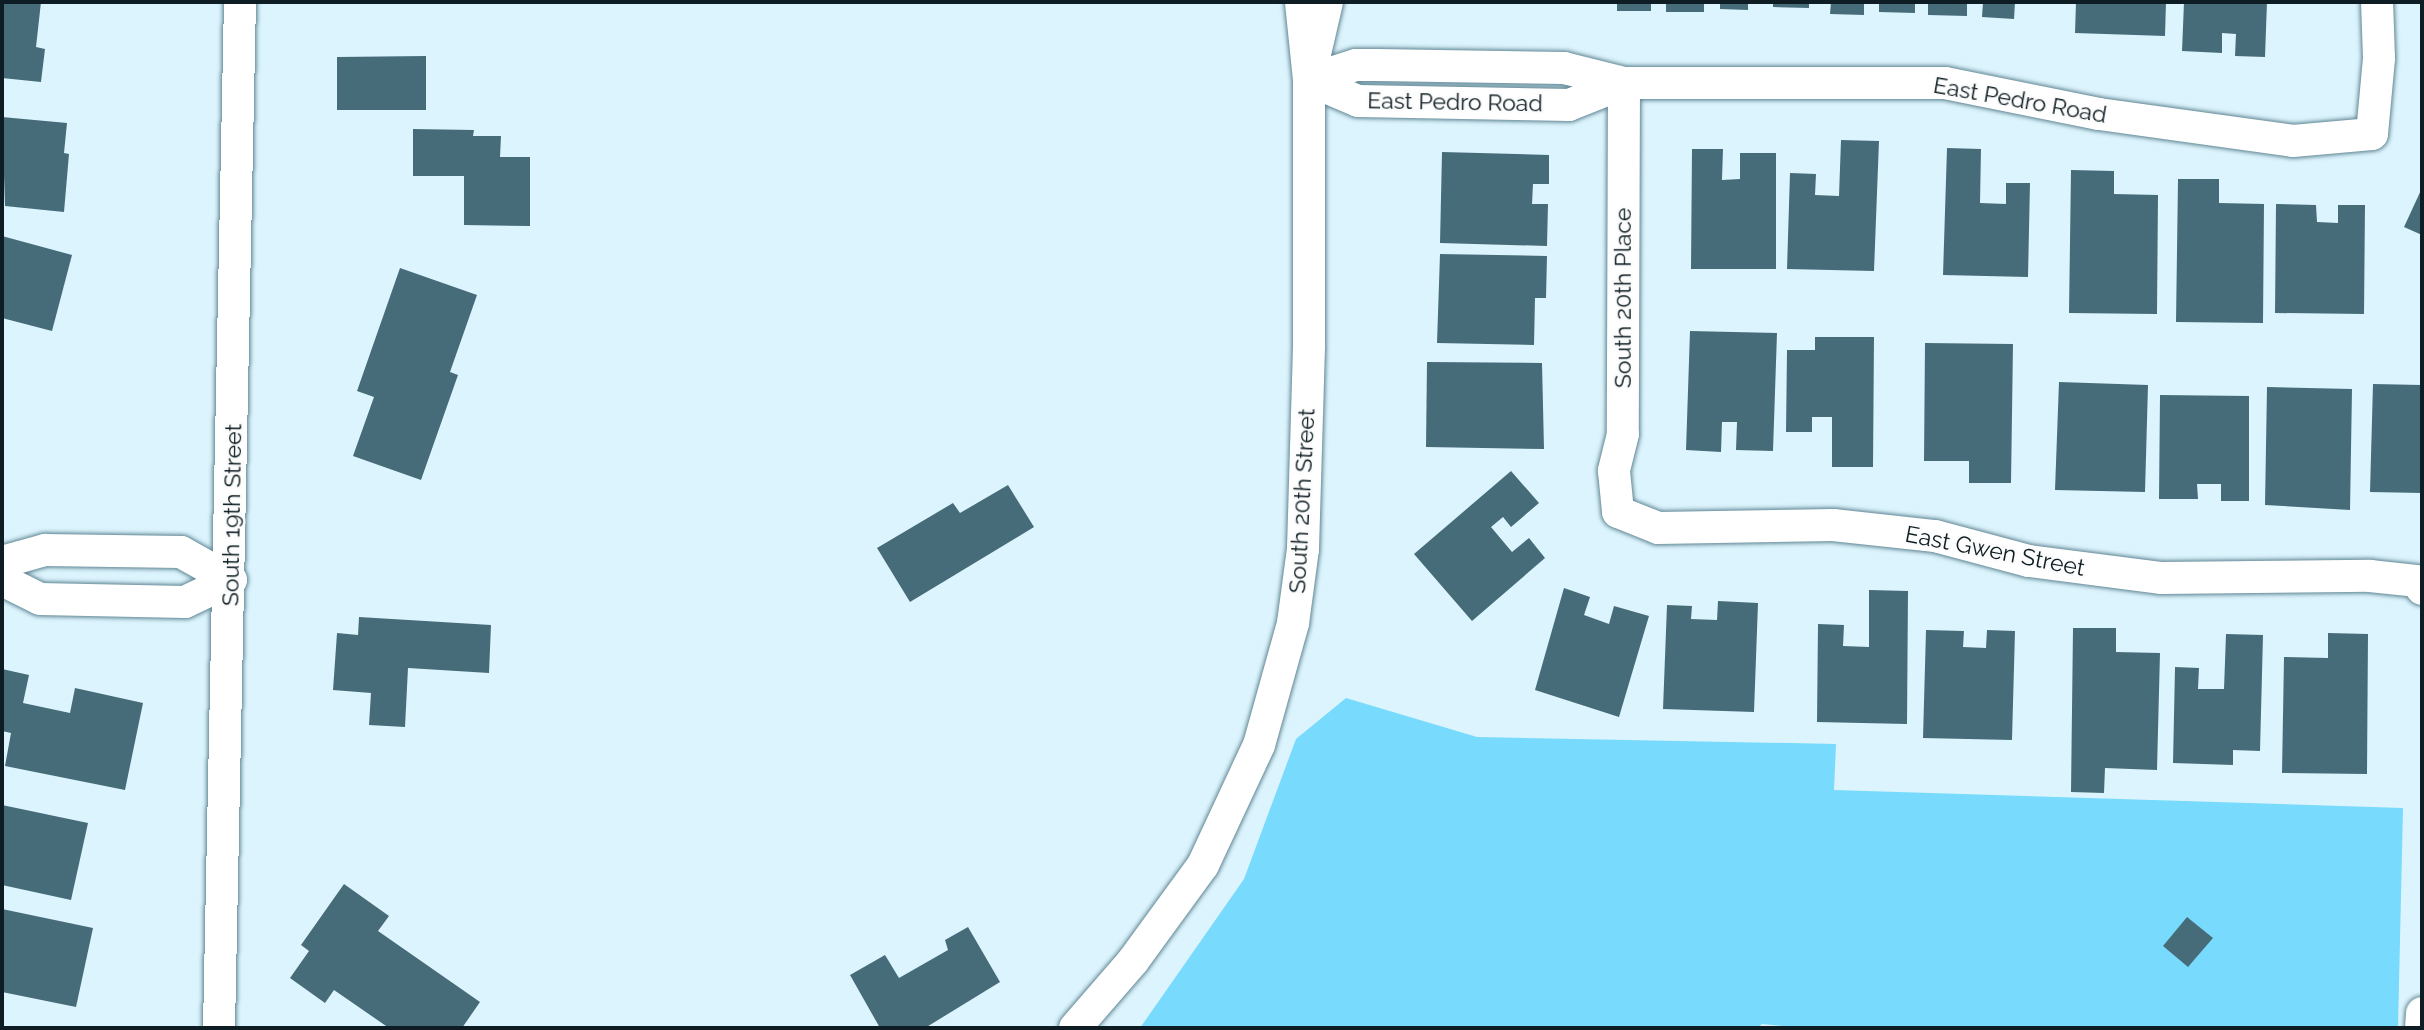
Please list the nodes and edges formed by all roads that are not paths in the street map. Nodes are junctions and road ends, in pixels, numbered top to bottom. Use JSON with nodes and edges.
{"nodes":[{"id":1,"x":240,"y":2,"type":"edge"},
{"id":2,"x":1301,"y":2,"type":"edge"},
{"id":3,"x":1328,"y":2,"type":"edge"},
{"id":4,"x":2376,"y":2,"type":"edge"},
{"id":5,"x":1310,"y":80,"type":"junction"},
{"id":6,"x":1624,"y":83,"type":"junction"},
{"id":7,"x":1618,"y":512,"type":"joint"},
{"id":8,"x":94,"y":551,"type":"junction"},
{"id":9,"x":2,"y":562,"type":"edge"},
{"id":10,"x":2,"y":580,"type":"edge"},
{"id":11,"x":231,"y":580,"type":"junction"},
{"id":12,"x":2419,"y":585,"type":"edge"},
{"id":13,"x":93,"y":600,"type":"junction"},
{"id":14,"x":2422,"y":1013,"type":"edge"},
{"id":15,"x":219,"y":1028,"type":"edge"},
{"id":16,"x":1075,"y":1028,"type":"edge"},
{"id":17,"x":2421,"y":1028,"type":"edge"}],
"edges":[{"from":1,"to":11,"type":"street","name":"South 19th Street"},
{"from":2,"to":5,"type":"street","name":"South 20th Street"},
{"from":3,"to":5,"type":"street","name":"South 20th Street"},
{"from":4,"to":6,"type":"street","name":"East Pedro Road"},
{"from":5,"to":6,"type":"street","name":"East Pedro Road"},
{"from":5,"to":16,"type":"street","name":"South 20th Street"},
{"from":6,"to":7,"type":"street","name":"South 20th Place"},
{"from":7,"to":12,"type":"street","name":"East Gwen Street"},
{"from":8,"to":9,"type":"street"},
{"from":8,"to":11,"type":"street"},
{"from":8,"to":13,"type":"street"},
{"from":10,"to":13,"type":"street"},
{"from":11,"to":13,"type":"street"},
{"from":11,"to":15,"type":"street","name":"South 19th Street"},
{"from":14,"to":17,"type":"street"}]}
